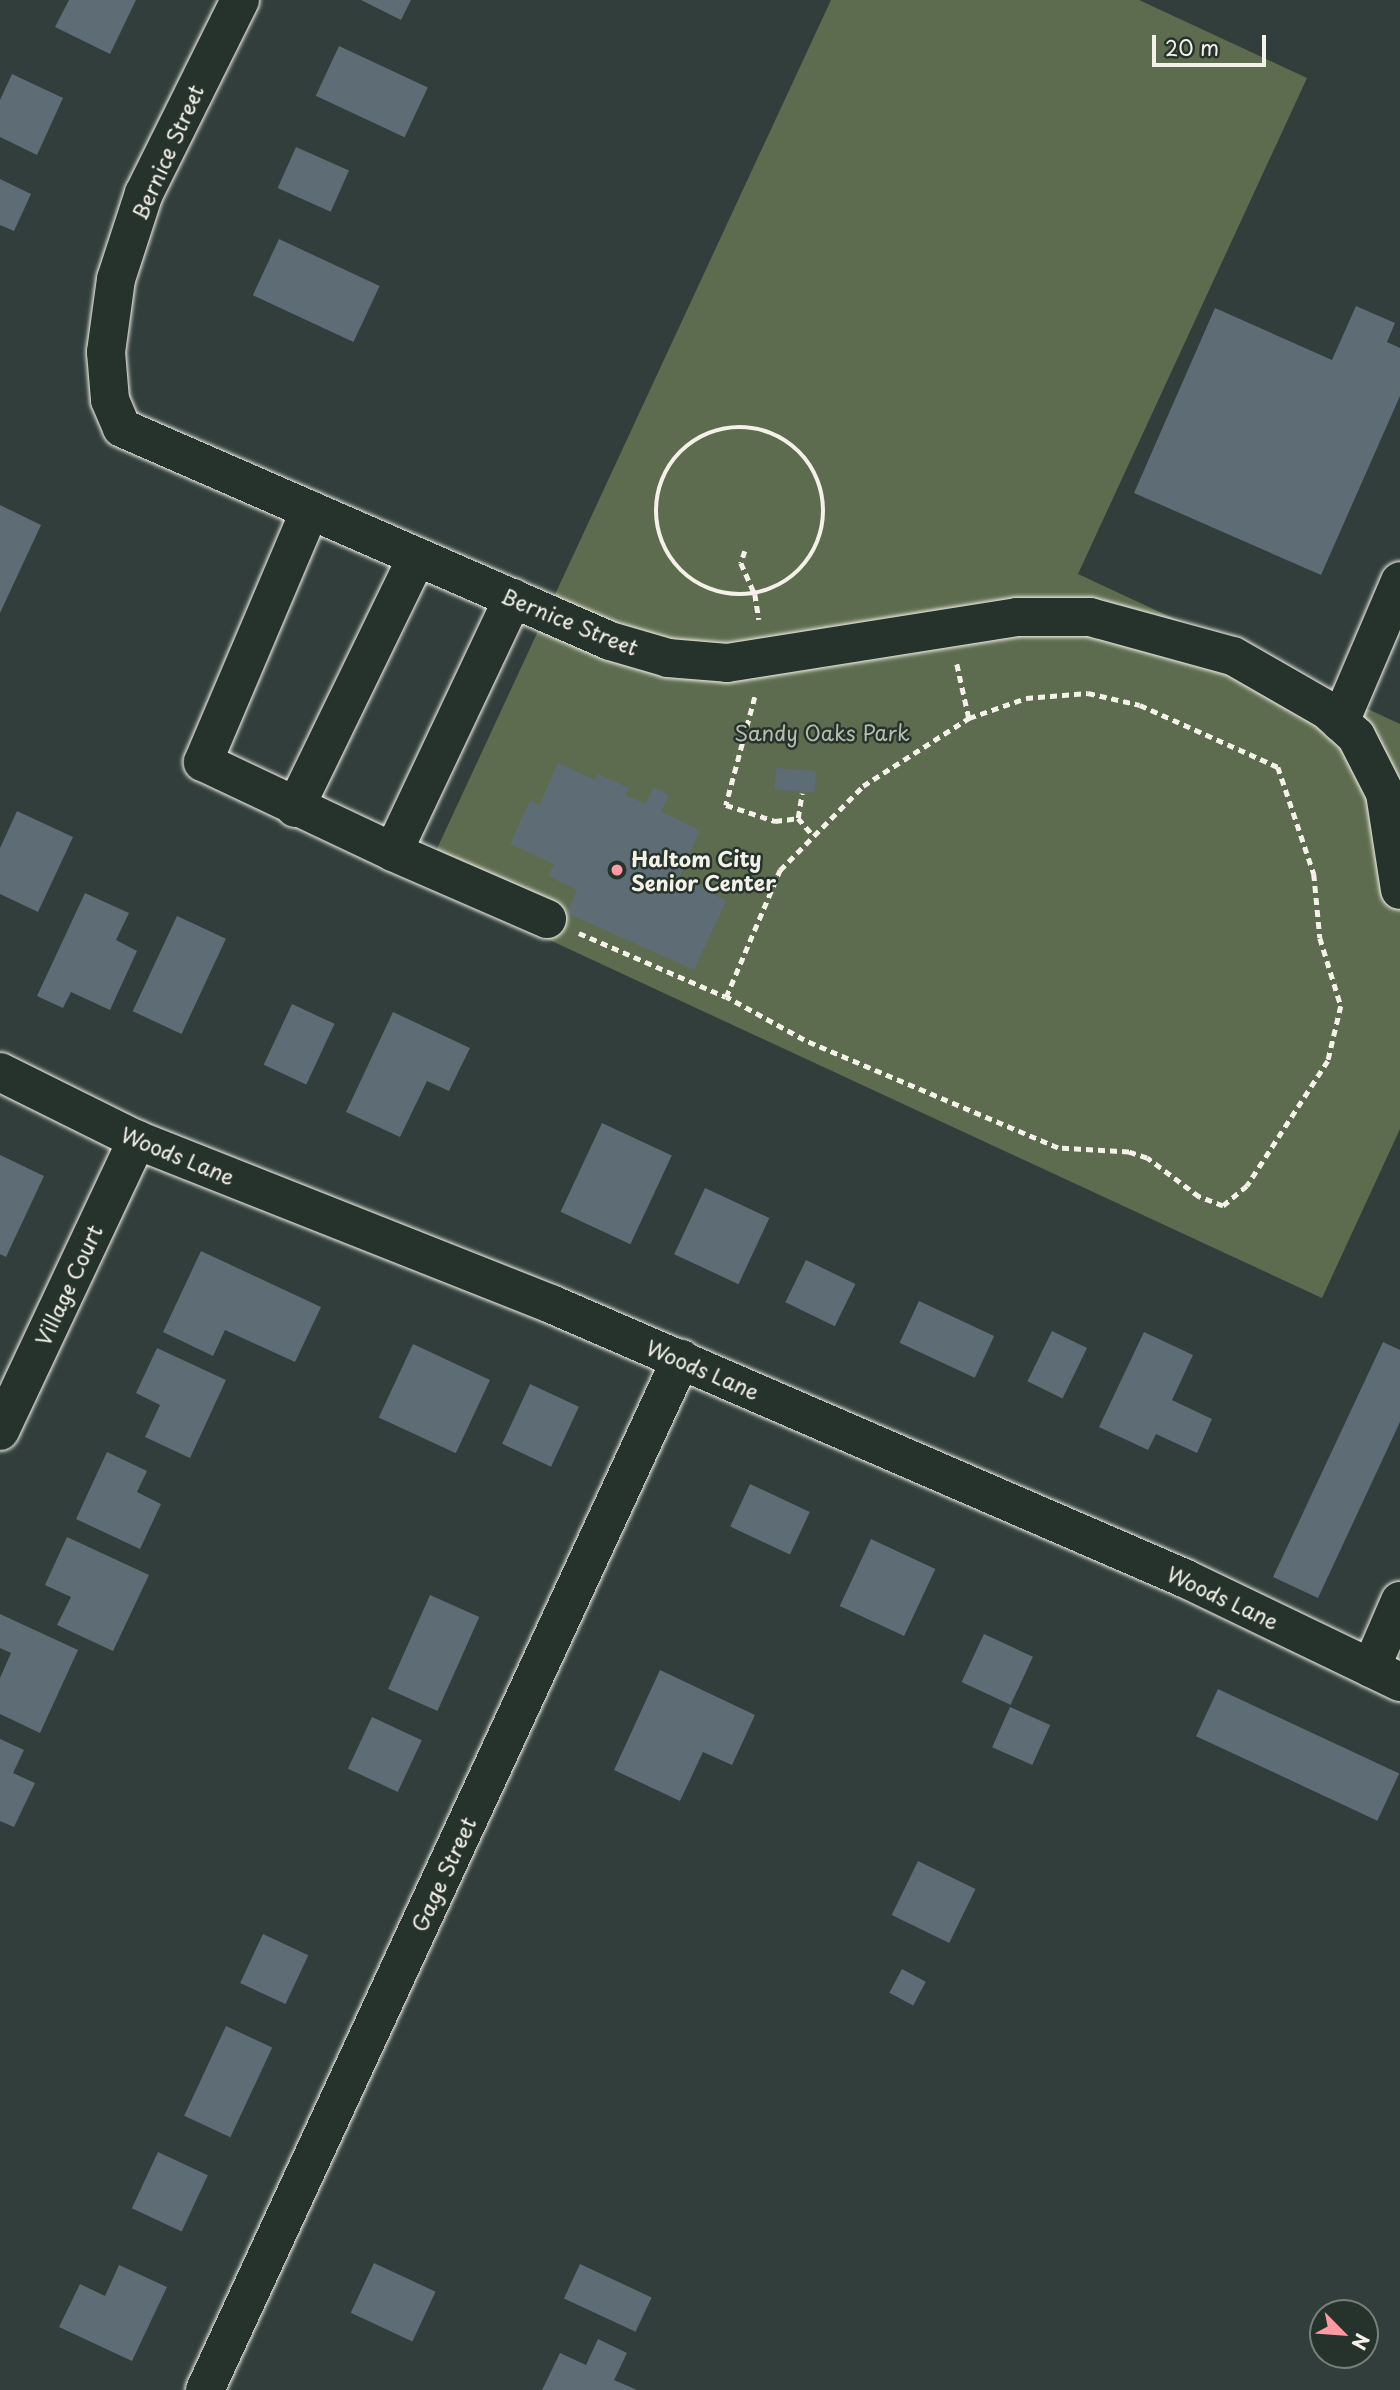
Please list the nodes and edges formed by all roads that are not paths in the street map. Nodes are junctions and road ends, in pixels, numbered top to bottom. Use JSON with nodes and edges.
{"nodes":[{"id":1,"x":240,"y":0,"type":"edge"},
{"id":2,"x":310,"y":510,"type":"junction"},
{"id":3,"x":417,"y":556,"type":"junction"},
{"id":4,"x":1400,"y":581,"type":"edge"},
{"id":5,"x":513,"y":598,"type":"junction"},
{"id":6,"x":1340,"y":722,"type":"junction"},
{"id":7,"x":295,"y":808,"type":"junction"},
{"id":8,"x":393,"y":852,"type":"junction"},
{"id":9,"x":1397,"y":859,"type":"edge"},
{"id":10,"x":547,"y":919,"type":"road end"},
{"id":11,"x":0,"y":1072,"type":"edge"},
{"id":12,"x":137,"y":1140,"type":"junction"},
{"id":13,"x":681,"y":1359,"type":"junction"},
{"id":14,"x":0,"y":1431,"type":"edge"},
{"id":15,"x":1400,"y":1601,"type":"edge"},
{"id":16,"x":1386,"y":1675,"type":"edge"},
{"id":17,"x":205,"y":2390,"type":"edge"}],
"edges":[{"from":1,"to":2,"type":"street","name":"Bernice Street"},
{"from":2,"to":3,"type":"street","name":"Bernice Street"},
{"from":2,"to":7,"type":"street"},
{"from":3,"to":5,"type":"street","name":"Bernice Street"},
{"from":3,"to":7,"type":"street"},
{"from":4,"to":6,"type":"street"},
{"from":5,"to":6,"type":"street","name":"Bernice Street"},
{"from":5,"to":8,"type":"street"},
{"from":6,"to":9,"type":"street","name":"Bernice Street"},
{"from":7,"to":8,"type":"street"},
{"from":8,"to":10,"type":"street"},
{"from":11,"to":12,"type":"street","name":"Woods Lane"},
{"from":12,"to":13,"type":"street","name":"Woods Lane"},
{"from":12,"to":14,"type":"street","name":"Village Court"},
{"from":13,"to":16,"type":"street","name":"Woods Lane"},
{"from":13,"to":17,"type":"street","name":"Gage Street"},
{"from":15,"to":16,"type":"street"}]}
